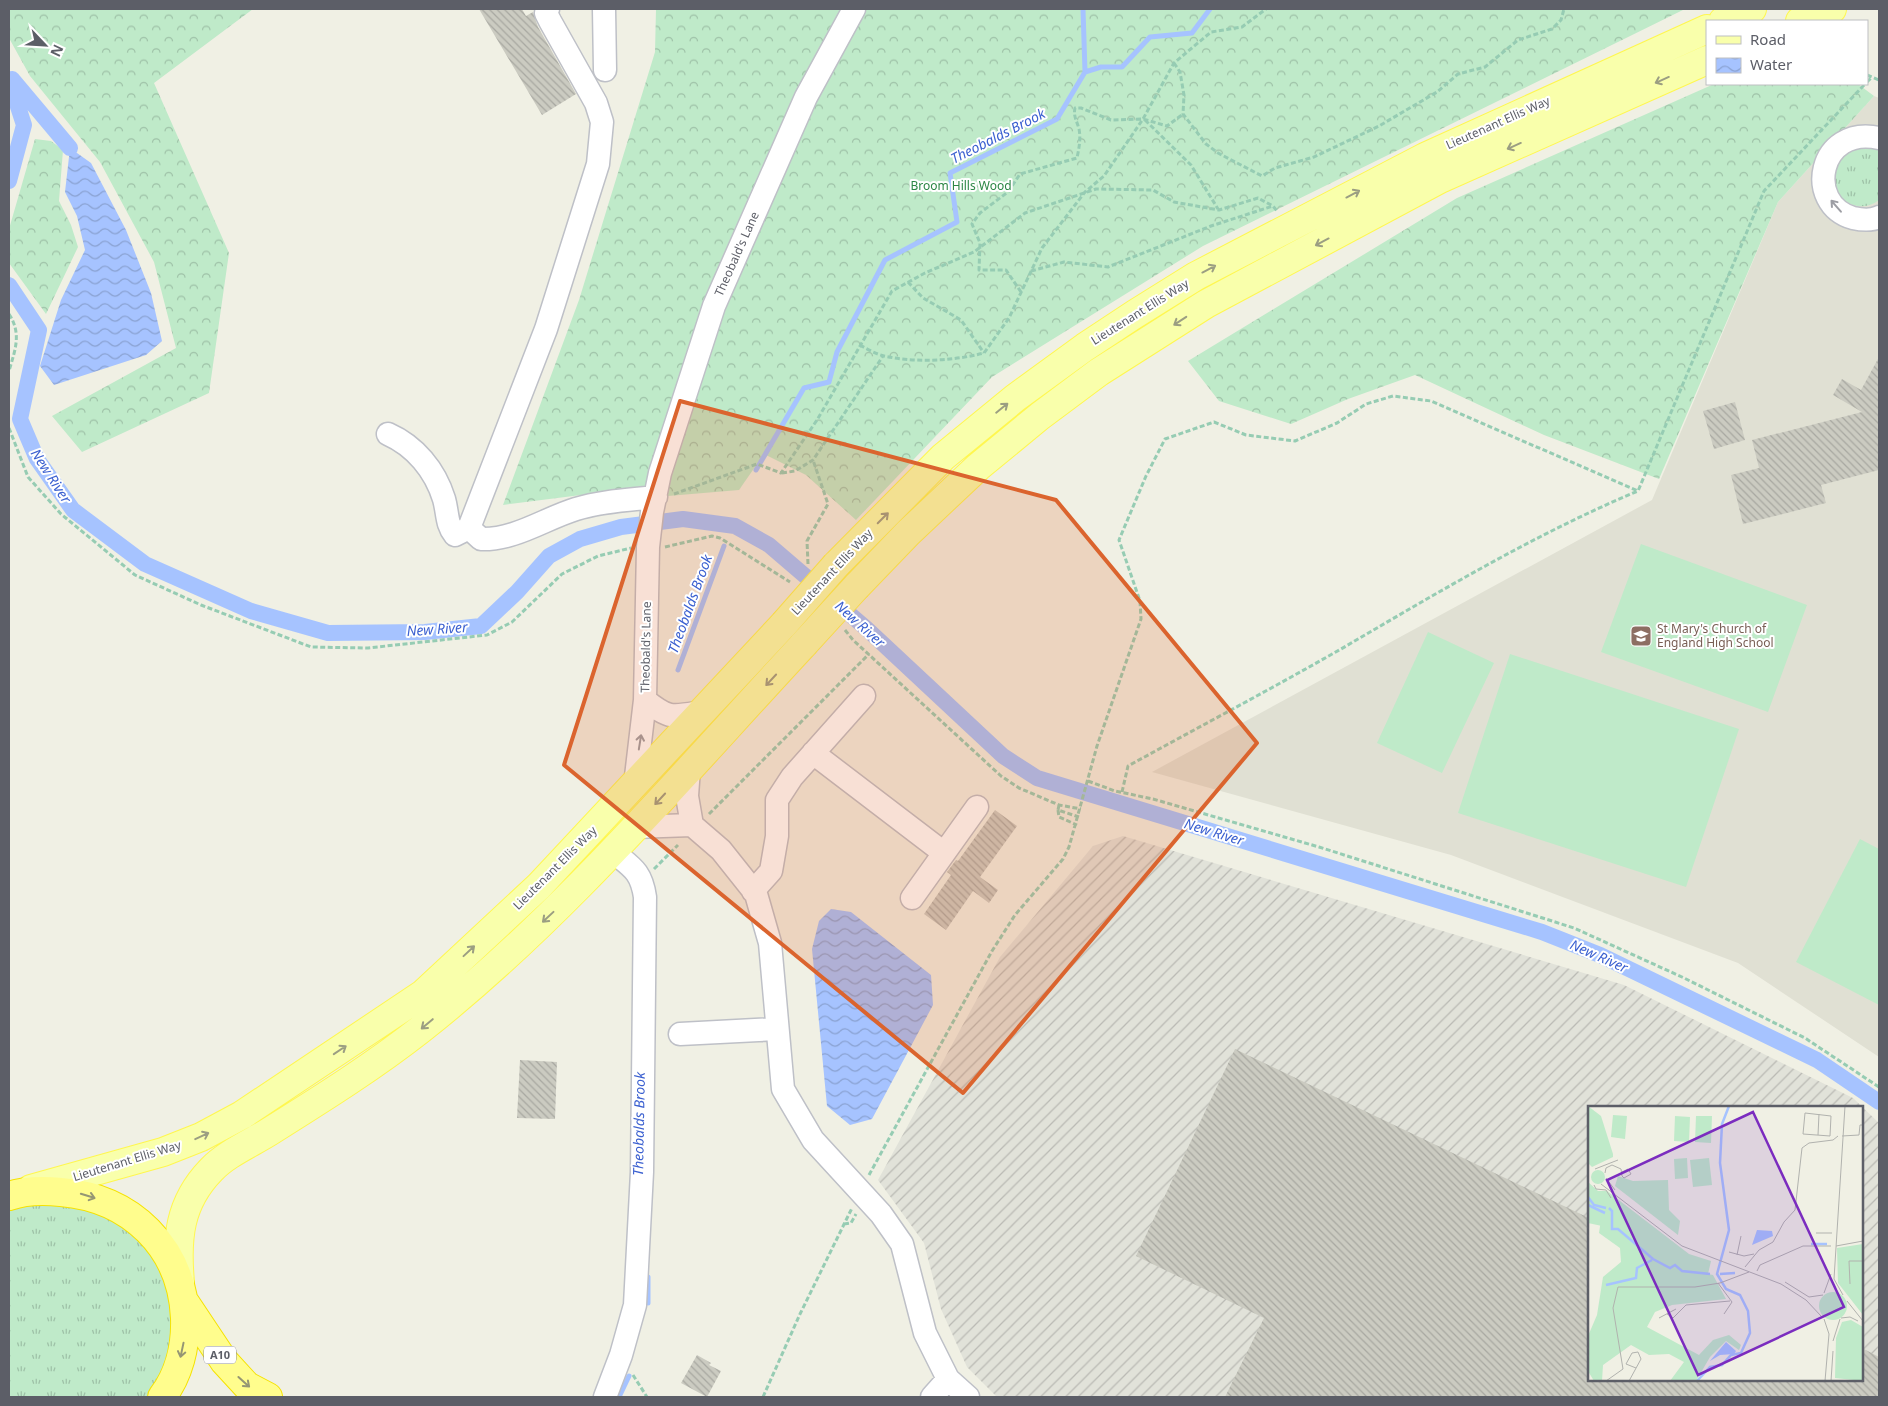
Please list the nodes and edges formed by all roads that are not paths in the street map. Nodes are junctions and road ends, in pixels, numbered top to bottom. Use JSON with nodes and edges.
{"nodes":[{"id":1,"x":548,"y":9,"type":"edge"},
{"id":2,"x":604,"y":9,"type":"edge"},
{"id":3,"x":854,"y":9,"type":"edge"},
{"id":4,"x":1752,"y":9,"type":"edge"},
{"id":5,"x":1832,"y":9,"type":"edge"},
{"id":6,"x":1725,"y":20,"type":"edge"},
{"id":7,"x":1803,"y":20,"type":"edge"},
{"id":8,"x":1706,"y":28,"type":"edge"},
{"id":9,"x":1706,"y":60,"type":"edge"},
{"id":10,"x":605,"y":70,"type":"dead end"},
{"id":11,"x":1879,"y":138,"type":"edge"},
{"id":12,"x":1879,"y":217,"type":"edge"},
{"id":13,"x":388,"y":434,"type":"dead end"},
{"id":14,"x":654,"y":504,"type":"junction"},
{"id":15,"x":469,"y":528,"type":"junction"},
{"id":16,"x":864,"y":696,"type":"dead end"},
{"id":17,"x":645,"y":700,"type":"junction"},
{"id":18,"x":701,"y":712,"type":"junction"},
{"id":19,"x":813,"y":753,"type":"junction"},
{"id":20,"x":689,"y":768,"type":"junction"},
{"id":21,"x":636,"y":785,"type":"junction"},
{"id":22,"x":977,"y":807,"type":"dead end"},
{"id":23,"x":694,"y":826,"type":"junction"},
{"id":24,"x":634,"y":827,"type":"junction"},
{"id":25,"x":612,"y":851,"type":"junction"},
{"id":26,"x":944,"y":853,"type":"junction"},
{"id":27,"x":753,"y":891,"type":"junction"},
{"id":28,"x":912,"y":898,"type":"dead end"},
{"id":29,"x":776,"y":1029,"type":"junction"},
{"id":30,"x":680,"y":1034,"type":"dead end"},
{"id":31,"x":16,"y":1194,"type":"edge"},
{"id":32,"x":182,"y":1291,"type":"junction"},
{"id":33,"x":948,"y":1379,"type":"junction"},
{"id":34,"x":162,"y":1397,"type":"edge"},
{"id":35,"x":268,"y":1397,"type":"edge"},
{"id":36,"x":605,"y":1397,"type":"edge"},
{"id":37,"x":932,"y":1397,"type":"edge"},
{"id":38,"x":968,"y":1397,"type":"edge"}],
"edges":[{"from":1,"to":15,"type":"street"},
{"from":2,"to":10,"type":"street"},
{"from":3,"to":14,"type":"street","name":"Theobald's Lane"},
{"from":4,"to":6,"type":"main road"},
{"from":5,"to":7,"type":"main road"},
{"from":18,"to":8,"type":"main road","name":"Lieutenant Ellis Way","one_way":true,"bridge":true},
{"from":9,"to":20,"type":"main road","one_way":true,"bridge":true},
{"from":12,"to":11,"type":"street","one_way":true},
{"from":13,"to":15,"type":"street"},
{"from":14,"to":15,"type":"street"},
{"from":14,"to":17,"type":"street","name":"Theobald's Lane"},
{"from":16,"to":19,"type":"street"},
{"from":17,"to":18,"type":"street"},
{"from":21,"to":17,"type":"street","name":"Theobald's Lane","one_way":true},
{"from":18,"to":21,"type":"main road","name":"Lieutenant Ellis Way"},
{"from":19,"to":26,"type":"street"},
{"from":19,"to":27,"type":"street"},
{"from":20,"to":23,"type":"street"},
{"from":20,"to":24,"type":"main road","one_way":true},
{"from":31,"to":21,"type":"main road","name":"Lieutenant Ellis Way","one_way":true},
{"from":22,"to":26,"type":"street"},
{"from":23,"to":24,"type":"street"},
{"from":23,"to":27,"type":"street"},
{"from":24,"to":25,"type":"main road"},
{"from":25,"to":32,"type":"main road","one_way":true},
{"from":25,"to":36,"type":"street"},
{"from":26,"to":28,"type":"street"},
{"from":27,"to":29,"type":"street"},
{"from":29,"to":30,"type":"street"},
{"from":29,"to":33,"type":"street"},
{"from":31,"to":32,"type":"highway","one_way":true},
{"from":32,"to":34,"type":"highway","one_way":true},
{"from":32,"to":35,"type":"highway","number":"A10","one_way":true},
{"from":33,"to":37,"type":"street"},
{"from":33,"to":38,"type":"street"}]}
